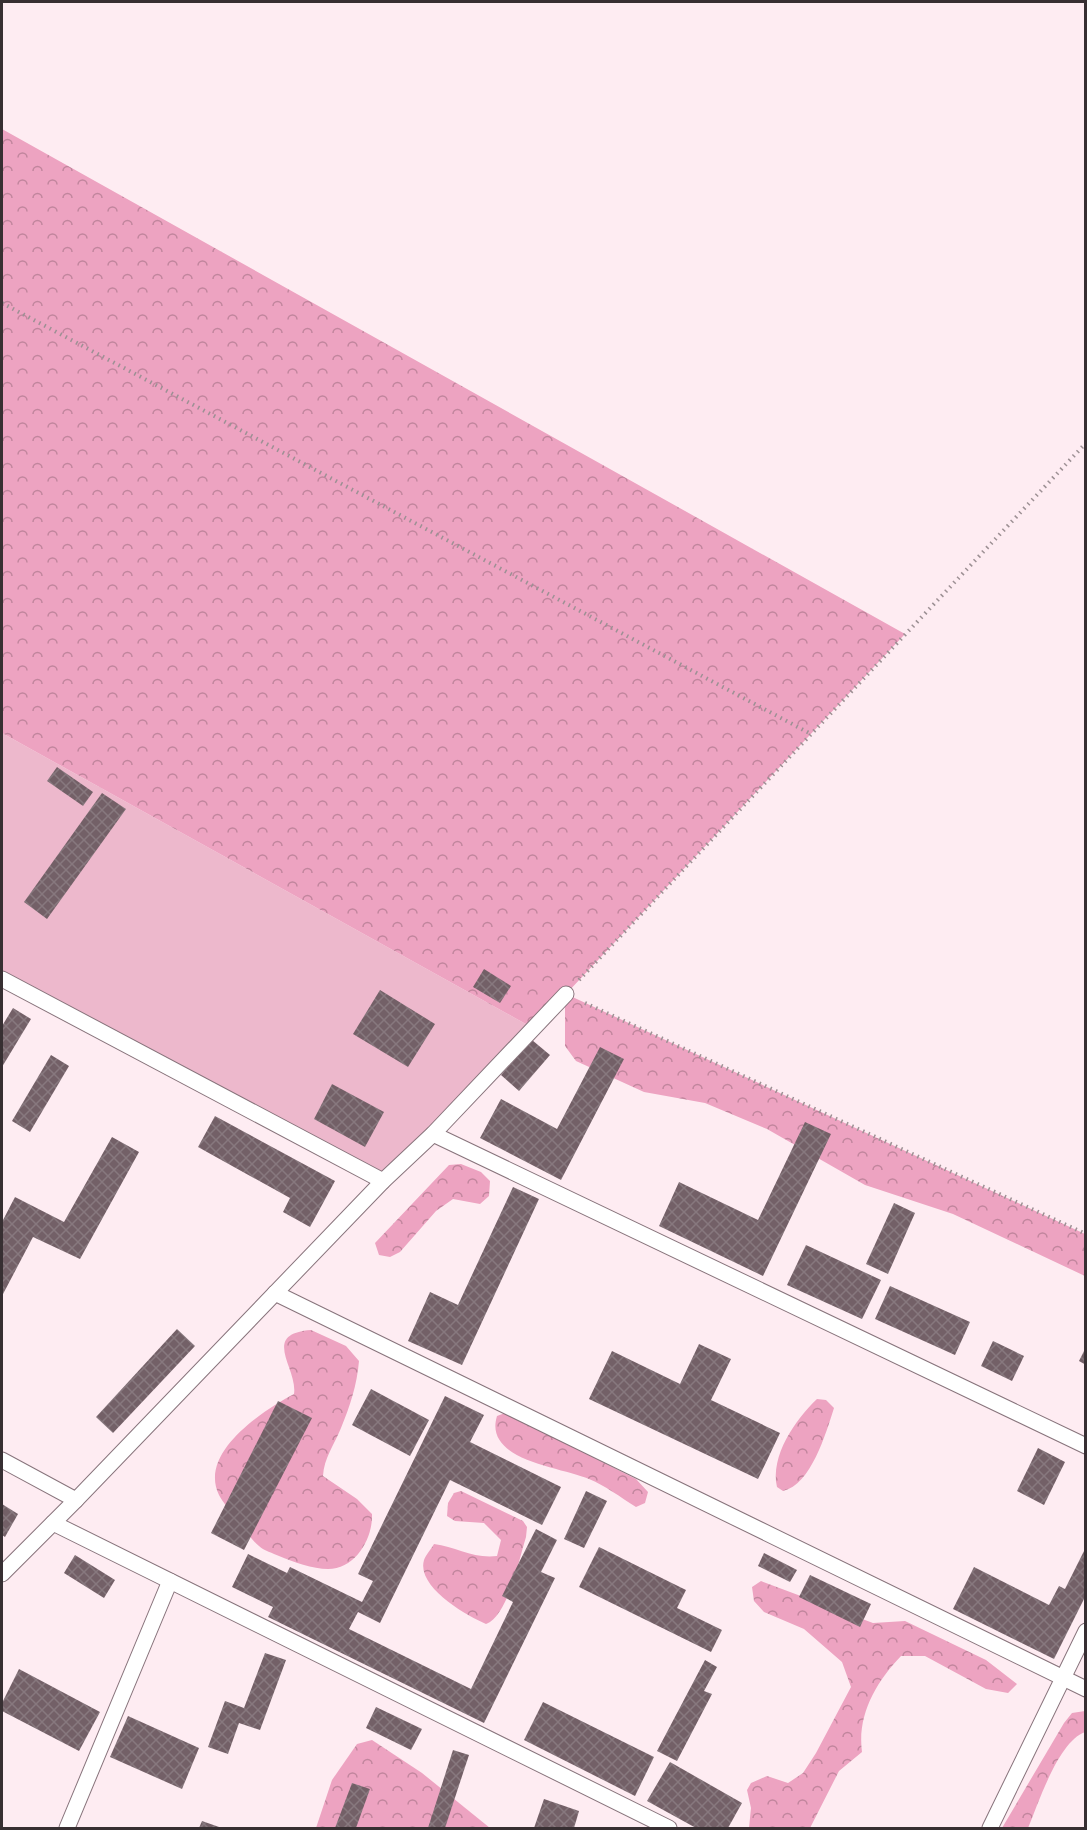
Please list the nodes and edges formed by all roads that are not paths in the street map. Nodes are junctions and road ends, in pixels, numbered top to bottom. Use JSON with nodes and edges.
{"nodes":[{"id":1,"x":2,"y":979,"type":"edge"},
{"id":2,"x":566,"y":994,"type":"road end"},
{"id":3,"x":433,"y":1134,"type":"junction"},
{"id":4,"x":383,"y":1181,"type":"junction"},
{"id":5,"x":275,"y":1293,"type":"junction"},
{"id":6,"x":1086,"y":1446,"type":"edge"},
{"id":7,"x":2,"y":1460,"type":"edge"},
{"id":8,"x":76,"y":1500,"type":"junction"},
{"id":9,"x":53,"y":1523,"type":"junction"},
{"id":10,"x":2,"y":1574,"type":"edge"},
{"id":11,"x":170,"y":1581,"type":"junction"},
{"id":12,"x":1086,"y":1631,"type":"edge"},
{"id":13,"x":1063,"y":1678,"type":"junction"},
{"id":14,"x":1086,"y":1689,"type":"edge"},
{"id":15,"x":67,"y":1828,"type":"edge"},
{"id":16,"x":669,"y":1828,"type":"edge"},
{"id":17,"x":990,"y":1828,"type":"edge"}],
"edges":[{"from":1,"to":4,"type":"lane"},
{"from":2,"to":3,"type":"lane"},
{"from":3,"to":4,"type":"lane"},
{"from":3,"to":6,"type":"lane"},
{"from":4,"to":5,"type":"lane"},
{"from":5,"to":8,"type":"lane"},
{"from":5,"to":13,"type":"lane"},
{"from":7,"to":8,"type":"lane"},
{"from":8,"to":9,"type":"lane"},
{"from":9,"to":10,"type":"lane"},
{"from":9,"to":11,"type":"lane"},
{"from":11,"to":15,"type":"lane"},
{"from":11,"to":16,"type":"lane"},
{"from":12,"to":13,"type":"lane"},
{"from":13,"to":14,"type":"lane"},
{"from":13,"to":17,"type":"lane"}]}
